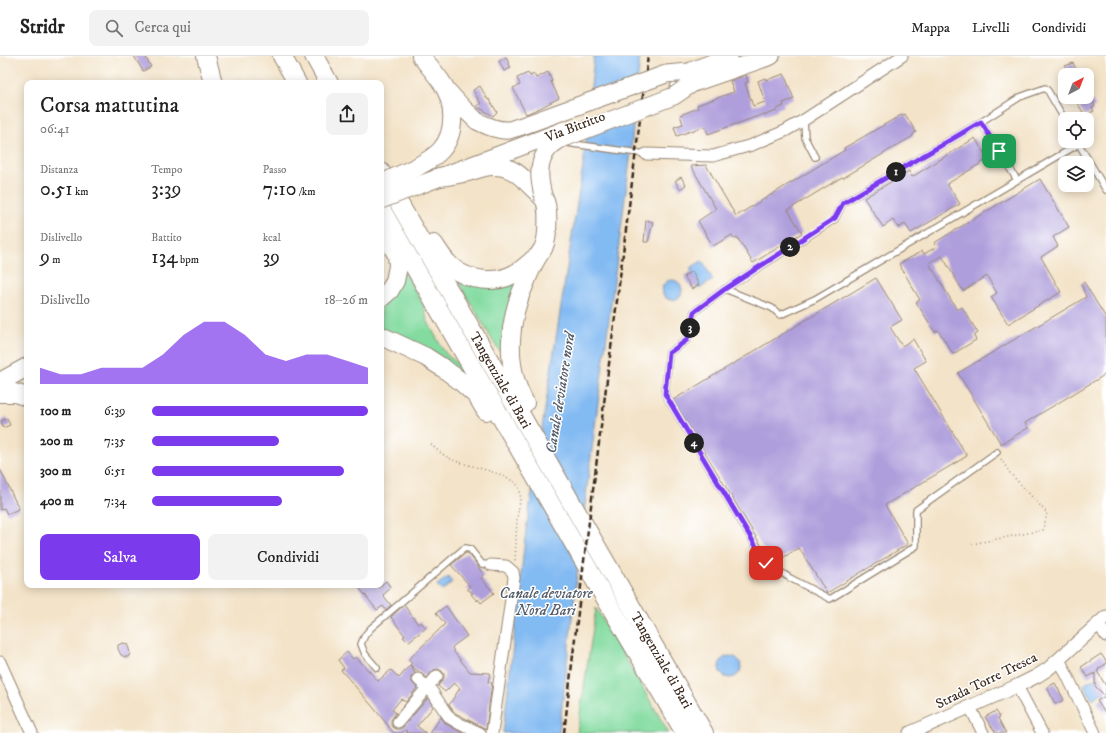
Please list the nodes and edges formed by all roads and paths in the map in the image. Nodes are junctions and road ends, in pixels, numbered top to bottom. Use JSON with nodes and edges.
{"nodes":[{"id":1,"x":206,"y":56,"type":"edge"},
{"id":2,"x":213,"y":56,"type":"edge"},
{"id":3,"x":282,"y":56,"type":"edge"},
{"id":4,"x":292,"y":56,"type":"edge"},
{"id":5,"x":314,"y":56,"type":"edge"},
{"id":6,"x":326,"y":56,"type":"edge"},
{"id":7,"x":421,"y":56,"type":"edge"},
{"id":8,"x":729,"y":56,"type":"edge"},
{"id":9,"x":771,"y":56,"type":"edge"},
{"id":10,"x":902,"y":56,"type":"edge"},
{"id":11,"x":691,"y":78,"type":"junction"},
{"id":12,"x":213,"y":80,"type":"edge"},
{"id":13,"x":295,"y":80,"type":"edge"},
{"id":14,"x":306,"y":80,"type":"edge"},
{"id":15,"x":327,"y":80,"type":"edge"},
{"id":16,"x":339,"y":80,"type":"edge"},
{"id":17,"x":444,"y":86,"type":"junction"},
{"id":18,"x":548,"y":110,"type":"dead end"},
{"id":19,"x":1060,"y":112,"type":"edge"},
{"id":20,"x":804,"y":120,"type":"junction"},
{"id":21,"x":981,"y":122,"type":"junction"},
{"id":22,"x":509,"y":145,"type":"junction"},
{"id":23,"x":1068,"y":148,"type":"edge"},
{"id":24,"x":1082,"y":148,"type":"edge"},
{"id":25,"x":646,"y":154,"type":"joint"},
{"id":26,"x":815,"y":157,"type":"dead end"},
{"id":27,"x":418,"y":175,"type":"junction"},
{"id":28,"x":384,"y":177,"type":"edge"},
{"id":29,"x":439,"y":178,"type":"junction"},
{"id":30,"x":1016,"y":180,"type":"junction"},
{"id":31,"x":384,"y":183,"type":"edge"},
{"id":32,"x":384,"y":188,"type":"edge"},
{"id":33,"x":1106,"y":190,"type":"edge"},
{"id":34,"x":384,"y":198,"type":"edge"},
{"id":35,"x":544,"y":199,"type":"junction"},
{"id":36,"x":404,"y":211,"type":"junction"},
{"id":37,"x":384,"y":214,"type":"edge"},
{"id":38,"x":384,"y":231,"type":"edge"},
{"id":39,"x":538,"y":256,"type":"junction"},
{"id":40,"x":725,"y":289,"type":"junction"},
{"id":41,"x":384,"y":295,"type":"edge"},
{"id":42,"x":384,"y":337,"type":"edge"},
{"id":43,"x":24,"y":357,"type":"edge"},
{"id":44,"x":24,"y":369,"type":"edge"},
{"id":45,"x":0,"y":370,"type":"edge"},
{"id":46,"x":0,"y":382,"type":"edge"},
{"id":47,"x":0,"y":392,"type":"edge"},
{"id":48,"x":24,"y":396,"type":"edge"},
{"id":49,"x":536,"y":432,"type":"junction"},
{"id":50,"x":431,"y":444,"type":"dead end"},
{"id":51,"x":997,"y":452,"type":"joint"},
{"id":52,"x":524,"y":457,"type":"junction"},
{"id":53,"x":972,"y":544,"type":"dead end"},
{"id":54,"x":491,"y":565,"type":"joint"},
{"id":55,"x":513,"y":572,"type":"junction"},
{"id":56,"x":1102,"y":620,"type":"edge"},
{"id":57,"x":1106,"y":636,"type":"edge"},
{"id":58,"x":1059,"y":659,"type":"junction"},
{"id":59,"x":0,"y":662,"type":"edge"},
{"id":60,"x":377,"y":668,"type":"dead end"},
{"id":61,"x":437,"y":676,"type":"dead end"},
{"id":62,"x":418,"y":679,"type":"dead end"},
{"id":63,"x":1018,"y":686,"type":"junction"},
{"id":64,"x":427,"y":688,"type":"junction"},
{"id":65,"x":970,"y":707,"type":"junction"},
{"id":66,"x":398,"y":722,"type":"dead end"},
{"id":67,"x":917,"y":732,"type":"edge"},
{"id":68,"x":32,"y":733,"type":"edge"},
{"id":69,"x":480,"y":733,"type":"edge"},
{"id":70,"x":492,"y":733,"type":"edge"},
{"id":71,"x":685,"y":733,"type":"edge"},
{"id":72,"x":704,"y":733,"type":"edge"},
{"id":73,"x":983,"y":733,"type":"edge"},
{"id":74,"x":1042,"y":733,"type":"edge"},
{"id":75,"x":1095,"y":733,"type":"edge"}],
"edges":[{"from":1,"to":12,"type":"highway"},
{"from":2,"to":12,"type":"highway"},
{"from":3,"to":13,"type":"highway"},
{"from":4,"to":14,"type":"highway"},
{"from":5,"to":15,"type":"highway"},
{"from":6,"to":16,"type":"highway"},
{"from":7,"to":17,"type":"highway"},
{"from":8,"to":11,"type":"main road","name":"Via Bitritto"},
{"from":9,"to":11,"type":"main road","name":"Via Bitritto"},
{"from":10,"to":20,"type":"street"},
{"from":11,"to":17,"type":"main road","bridge":true},
{"from":11,"to":22,"type":"main road","name":"Via Bitritto","bridge":true},
{"from":11,"to":35,"type":"main road","bridge":true},
{"from":17,"to":27,"type":"highway"},
{"from":18,"to":25,"type":"lane","bridge":true},
{"from":19,"to":21,"type":"lane"},
{"from":20,"to":25,"type":"street"},
{"from":20,"to":26,"type":"lane"},
{"from":21,"to":30,"type":"lane"},
{"from":21,"to":40,"type":"lane"},
{"from":22,"to":27,"type":"main road","name":"Via Bitritto"},
{"from":22,"to":29,"type":"main road","name":"Via Bitritto"},
{"from":23,"to":30,"type":"lane"},
{"from":24,"to":33,"type":"lane"},
{"from":27,"to":29,"type":"main road","name":"Via Bitritto"},
{"from":27,"to":31,"type":"highway","bridge":true},
{"from":27,"to":32,"type":"main road","name":"Via Bitritto"},
{"from":27,"to":34,"type":"main road","name":"Via Bitritto","bridge":true},
{"from":28,"to":36,"type":"highway","name":"Tangenziale di Bari"},
{"from":29,"to":35,"type":"highway"},
{"from":30,"to":40,"type":"lane"},
{"from":35,"to":39,"type":"highway"},
{"from":36,"to":39,"type":"highway"},
{"from":36,"to":49,"type":"highway","name":"Tangenziale di Bari"},
{"from":37,"to":52,"type":"highway","name":"Tangenziale di Bari"},
{"from":38,"to":41,"type":"highway"},
{"from":39,"to":49,"type":"highway"},
{"from":40,"to":51,"type":"lane"},
{"from":42,"to":52,"type":"highway"},
{"from":43,"to":45,"type":"highway"},
{"from":44,"to":46,"type":"highway"},
{"from":47,"to":48,"type":"highway"},
{"from":49,"to":72,"type":"highway","name":"Tangenziale di Bari"},
{"from":50,"to":55,"type":"path"},
{"from":51,"to":53,"type":"path"},
{"from":52,"to":71,"type":"highway","name":"Tangenziale di Bari"},
{"from":54,"to":55,"type":"street"},
{"from":54,"to":60,"type":"lane"},
{"from":55,"to":70,"type":"street"},
{"from":56,"to":57,"type":"street"},
{"from":56,"to":58,"type":"street","name":"Strada Torre Tresca"},
{"from":58,"to":63,"type":"street","name":"Strada Torre Tresca"},
{"from":58,"to":75,"type":"street"},
{"from":59,"to":68,"type":"street"},
{"from":61,"to":64,"type":"street"},
{"from":62,"to":64,"type":"street"},
{"from":63,"to":65,"type":"street","name":"Strada Torre Tresca"},
{"from":63,"to":74,"type":"street"},
{"from":64,"to":66,"type":"street"},
{"from":64,"to":69,"type":"street"},
{"from":65,"to":67,"type":"street","name":"Strada Torre Tresca"},
{"from":65,"to":73,"type":"street"}]}
